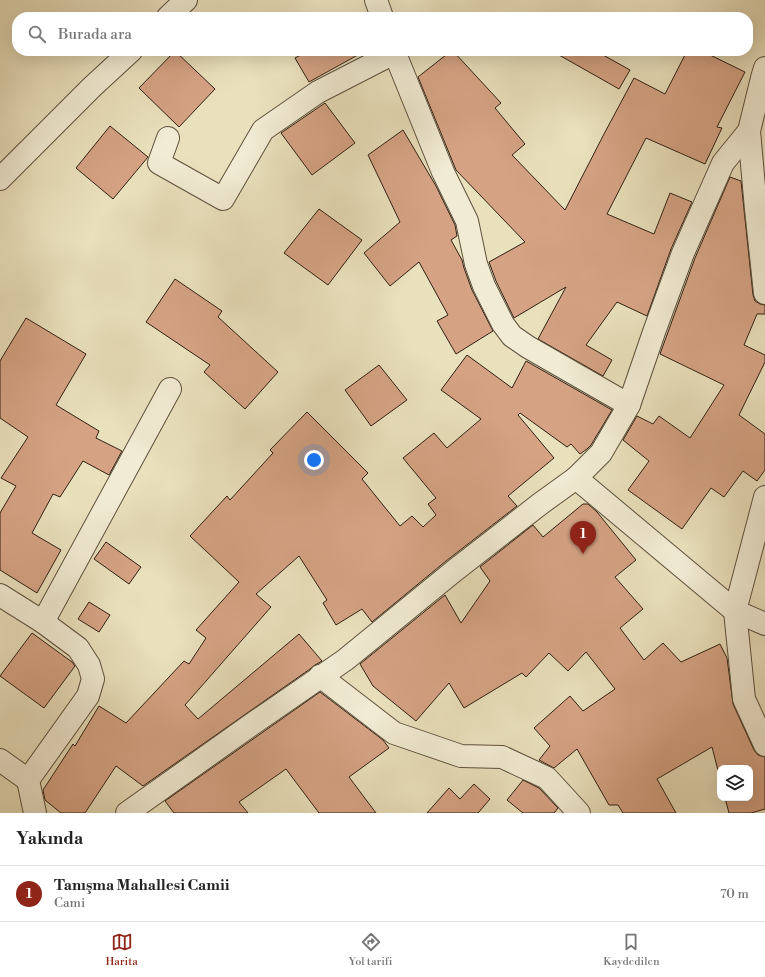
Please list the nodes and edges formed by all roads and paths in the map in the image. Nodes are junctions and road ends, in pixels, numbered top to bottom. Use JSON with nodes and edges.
{"nodes":[{"id":1,"x":186,"y":0,"type":"edge"},
{"id":2,"x":376,"y":0,"type":"edge"},
{"id":3,"x":173,"y":12,"type":"edge"},
{"id":4,"x":380,"y":12,"type":"edge"},
{"id":5,"x":126,"y":56,"type":"edge"},
{"id":6,"x":386,"y":56,"type":"edge"},
{"id":7,"x":396,"y":56,"type":"edge"},
{"id":8,"x":765,"y":68,"type":"edge"},
{"id":9,"x":749,"y":132,"type":"junction"},
{"id":10,"x":168,"y":138,"type":"dead end"},
{"id":11,"x":0,"y":179,"type":"edge"},
{"id":12,"x":765,"y":294,"type":"edge"},
{"id":13,"x":170,"y":389,"type":"dead end"},
{"id":14,"x":629,"y":405,"type":"junction"},
{"id":15,"x":576,"y":478,"type":"junction"},
{"id":16,"x":765,"y":496,"type":"edge"},
{"id":17,"x":0,"y":595,"type":"edge"},
{"id":18,"x":735,"y":611,"type":"junction"},
{"id":19,"x":43,"y":622,"type":"junction"},
{"id":20,"x":765,"y":624,"type":"edge"},
{"id":21,"x":320,"y":676,"type":"junction"},
{"id":22,"x":765,"y":745,"type":"edge"},
{"id":23,"x":0,"y":760,"type":"edge"},
{"id":24,"x":28,"y":780,"type":"junction"},
{"id":25,"x":35,"y":813,"type":"edge"},
{"id":26,"x":127,"y":813,"type":"edge"},
{"id":27,"x":579,"y":813,"type":"edge"}],
"edges":[{"from":1,"to":3,"type":"street"},
{"from":2,"to":4,"type":"street"},
{"from":5,"to":11,"type":"street"},
{"from":6,"to":10,"type":"street"},
{"from":7,"to":14,"type":"street"},
{"from":8,"to":9,"type":"street"},
{"from":9,"to":12,"type":"street"},
{"from":9,"to":14,"type":"street"},
{"from":13,"to":19,"type":"street"},
{"from":14,"to":15,"type":"street"},
{"from":15,"to":18,"type":"street"},
{"from":15,"to":21,"type":"street"},
{"from":16,"to":18,"type":"street"},
{"from":17,"to":19,"type":"street"},
{"from":18,"to":20,"type":"street"},
{"from":18,"to":22,"type":"street"},
{"from":19,"to":24,"type":"street"},
{"from":21,"to":26,"type":"street"},
{"from":21,"to":27,"type":"street"},
{"from":23,"to":24,"type":"street"},
{"from":24,"to":25,"type":"street"}]}
